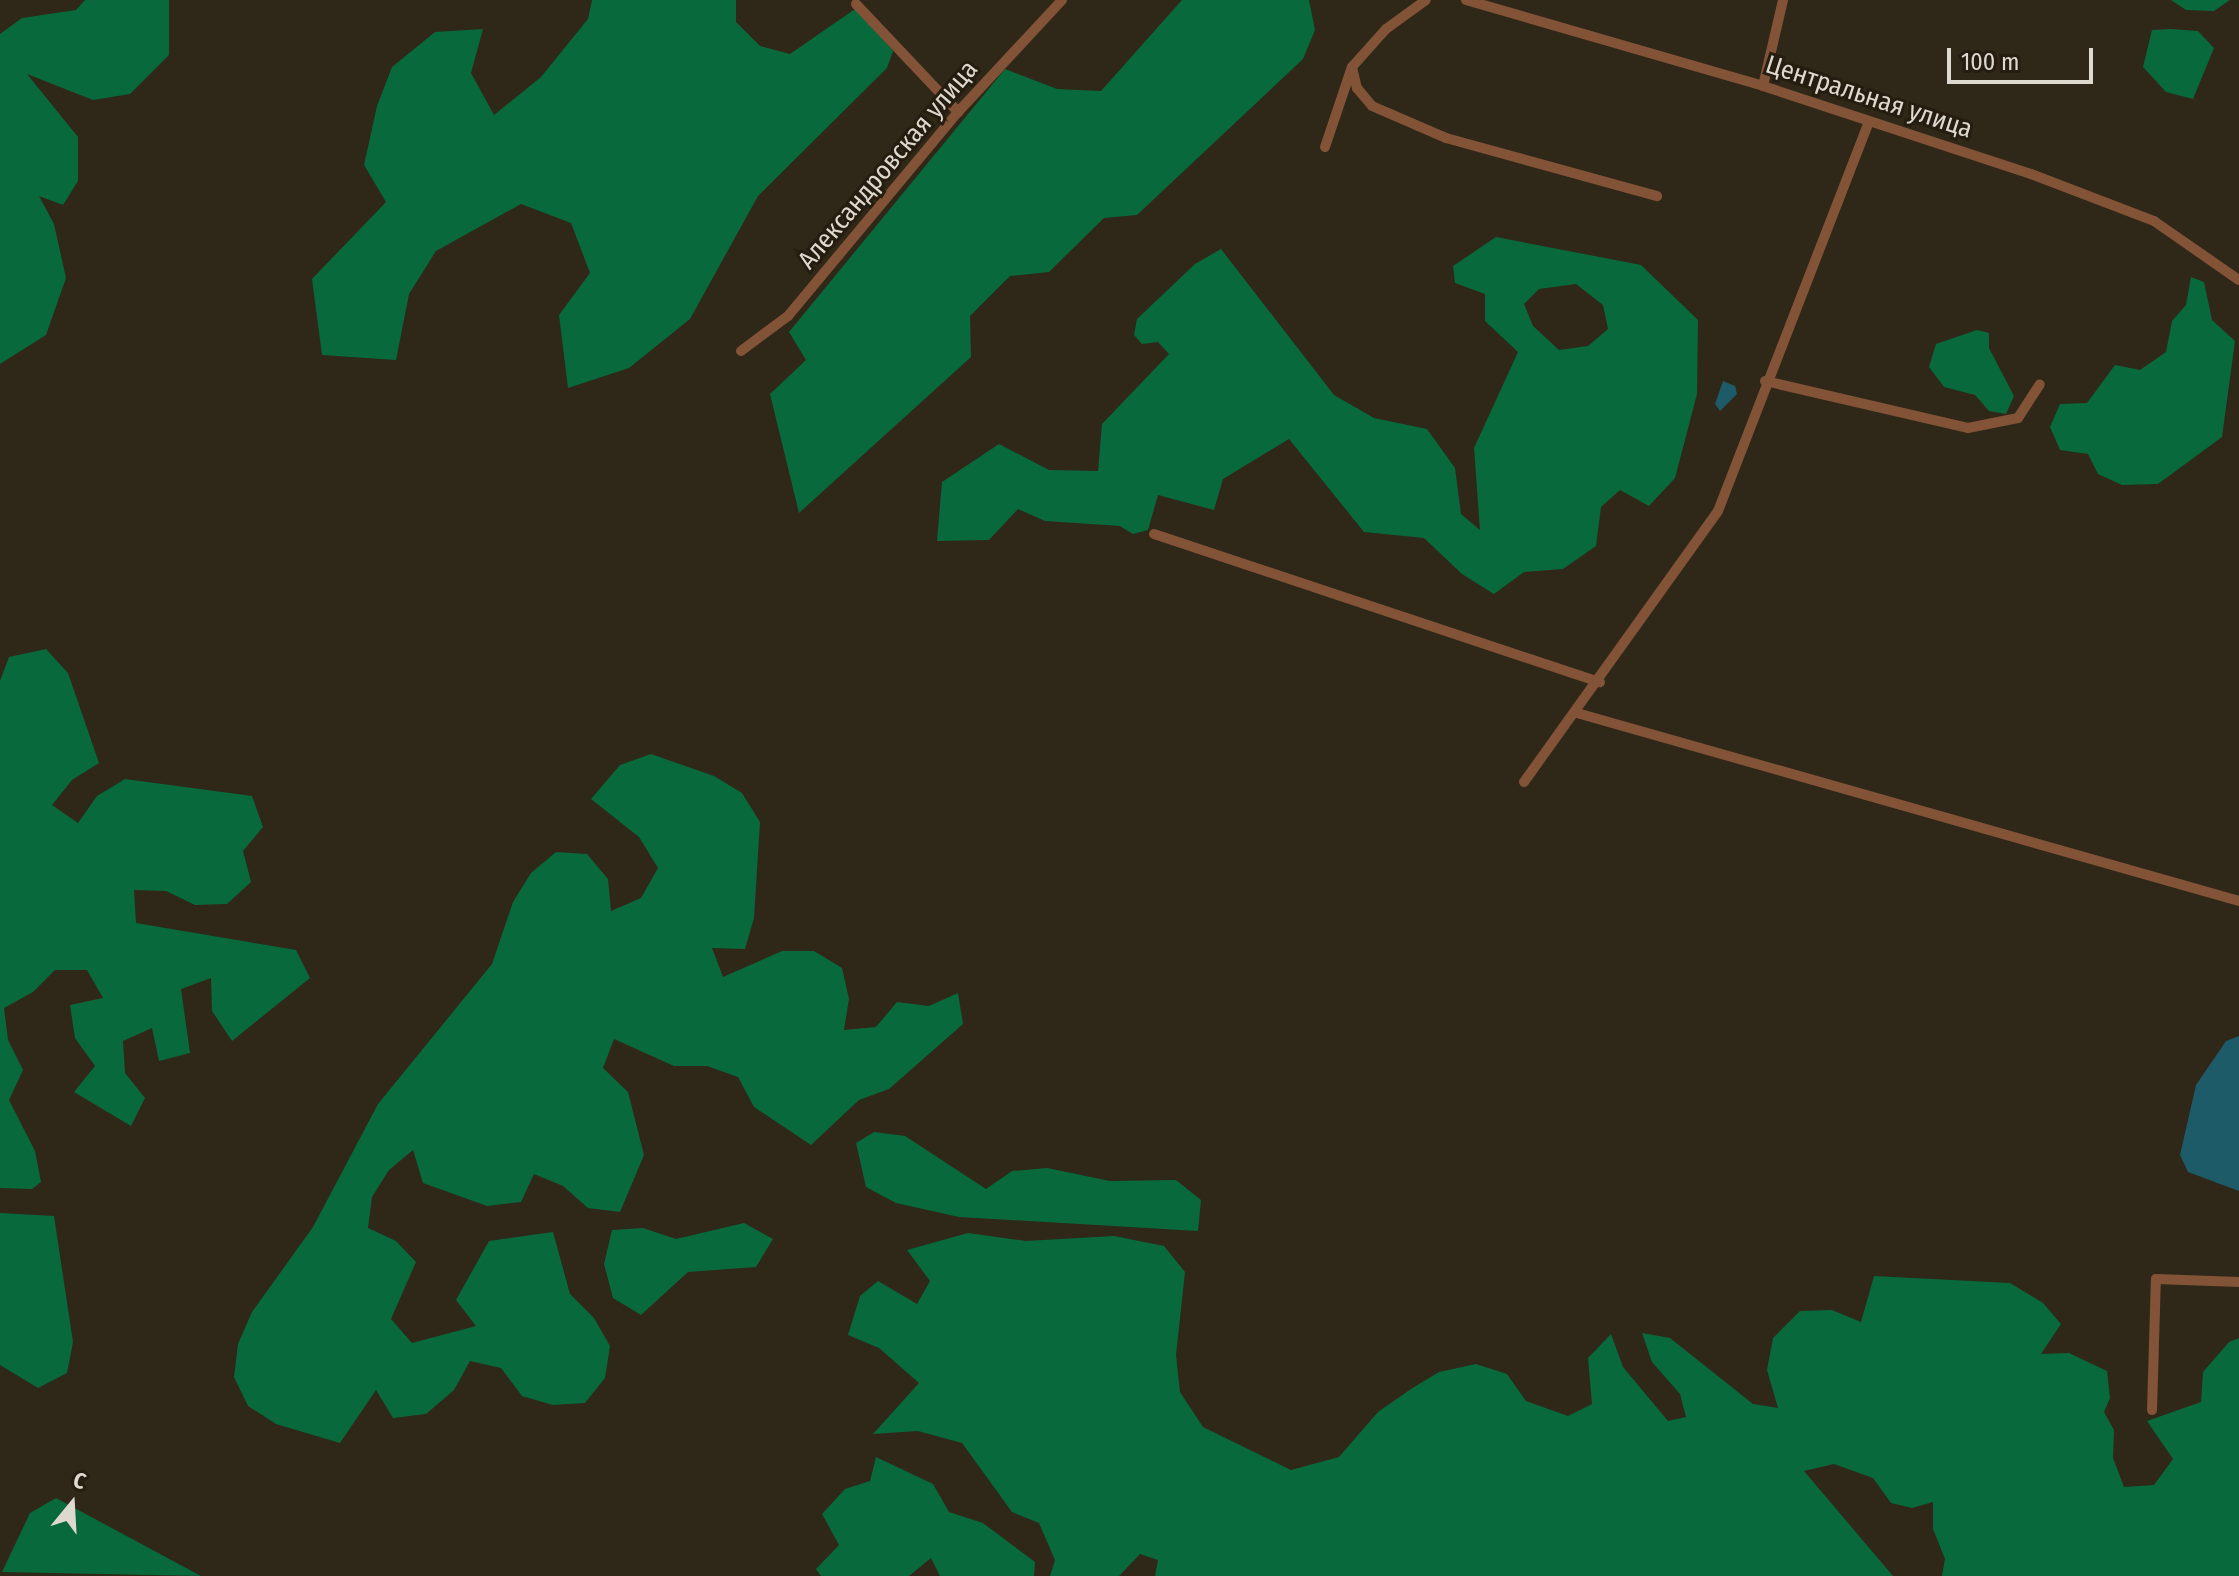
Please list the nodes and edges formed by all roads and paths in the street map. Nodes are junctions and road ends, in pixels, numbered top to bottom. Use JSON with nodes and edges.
{"nodes":[{"id":1,"x":1426,"y":0,"type":"edge"},
{"id":2,"x":1783,"y":0,"type":"edge"},
{"id":3,"x":1058,"y":1,"type":"edge"},
{"id":4,"x":1471,"y":1,"type":"edge"},
{"id":5,"x":856,"y":4,"type":"dead end"},
{"id":6,"x":1352,"y":67,"type":"junction"},
{"id":7,"x":1763,"y":86,"type":"junction"},
{"id":8,"x":958,"y":112,"type":"junction"},
{"id":9,"x":1869,"y":121,"type":"junction"},
{"id":10,"x":1325,"y":147,"type":"dead end"},
{"id":11,"x":1657,"y":196,"type":"dead end"},
{"id":12,"x":2239,"y":280,"type":"edge"},
{"id":13,"x":741,"y":351,"type":"dead end"},
{"id":14,"x":1765,"y":381,"type":"junction"},
{"id":15,"x":2040,"y":384,"type":"dead end"},
{"id":16,"x":1154,"y":534,"type":"dead end"},
{"id":17,"x":1600,"y":682,"type":"junction"},
{"id":18,"x":1577,"y":713,"type":"junction"},
{"id":19,"x":1524,"y":782,"type":"dead end"},
{"id":20,"x":2239,"y":901,"type":"edge"},
{"id":21,"x":2239,"y":1282,"type":"edge"},
{"id":22,"x":2152,"y":1410,"type":"dead end"}],
"edges":[{"from":1,"to":6,"type":"street"},
{"from":2,"to":7,"type":"street"},
{"from":3,"to":8,"type":"street","name":"Александровская улица"},
{"from":4,"to":7,"type":"street","name":"Центральная улица"},
{"from":5,"to":8,"type":"street"},
{"from":6,"to":10,"type":"street"},
{"from":6,"to":11,"type":"street"},
{"from":7,"to":9,"type":"street","name":"Центральная улица"},
{"from":8,"to":13,"type":"street","name":"Александровская улица"},
{"from":9,"to":12,"type":"street","name":"Центральная улица"},
{"from":9,"to":14,"type":"street"},
{"from":14,"to":15,"type":"street"},
{"from":14,"to":17,"type":"street"},
{"from":16,"to":17,"type":"street"},
{"from":17,"to":18,"type":"street"},
{"from":18,"to":19,"type":"street"},
{"from":18,"to":20,"type":"street"},
{"from":21,"to":22,"type":"street"}]}
